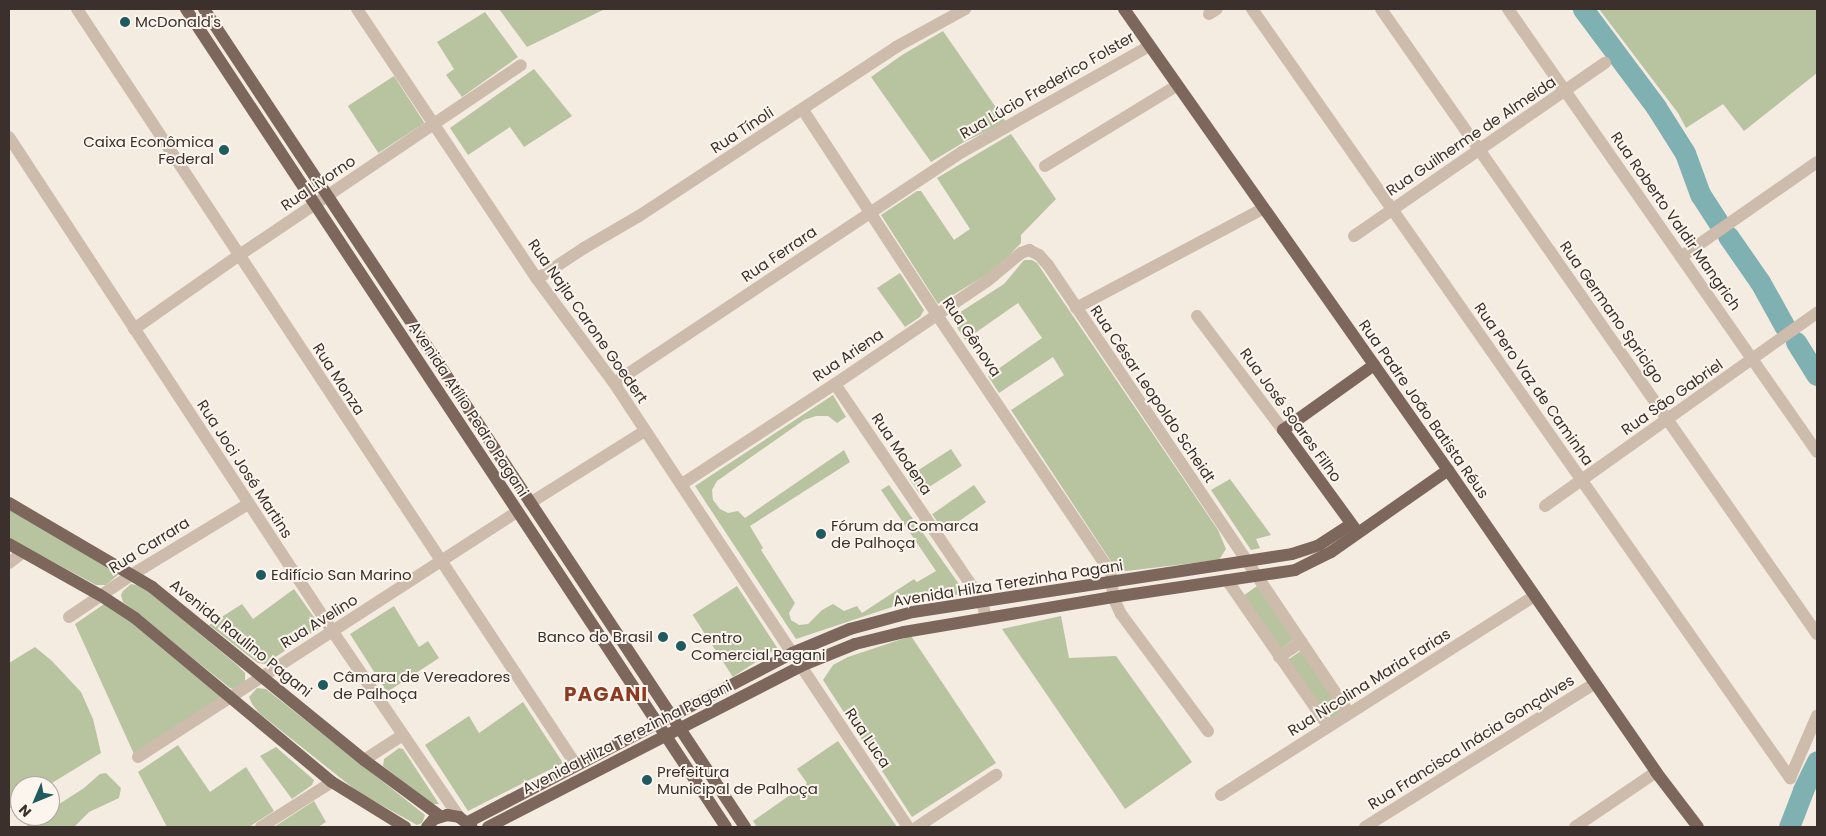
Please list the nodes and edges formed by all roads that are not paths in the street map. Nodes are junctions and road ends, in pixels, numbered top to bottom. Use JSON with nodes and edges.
{"nodes":[{"id":1,"x":77,"y":9,"type":"edge"},
{"id":2,"x":186,"y":9,"type":"edge"},
{"id":3,"x":204,"y":9,"type":"edge"},
{"id":4,"x":357,"y":9,"type":"edge"},
{"id":5,"x":965,"y":9,"type":"edge"},
{"id":6,"x":1124,"y":9,"type":"edge"},
{"id":7,"x":1252,"y":9,"type":"edge"},
{"id":8,"x":1381,"y":9,"type":"edge"},
{"id":9,"x":1508,"y":9,"type":"edge"},
{"id":10,"x":1149,"y":46,"type":"junction"},
{"id":11,"x":1606,"y":63,"type":"dead end"},
{"id":12,"x":521,"y":66,"type":"dead end"},
{"id":13,"x":1176,"y":86,"type":"junction"},
{"id":14,"x":1565,"y":91,"type":"junction"},
{"id":15,"x":803,"y":110,"type":"junction"},
{"id":16,"x":434,"y":124,"type":"junction"},
{"id":17,"x":9,"y":136,"type":"edge"},
{"id":18,"x":1479,"y":150,"type":"junction"},
{"id":19,"x":962,"y":152,"type":"joint"},
{"id":20,"x":1817,"y":162,"type":"edge"},
{"id":21,"x":1045,"y":166,"type":"dead end"},
{"id":22,"x":328,"y":196,"type":"junction"},
{"id":23,"x":315,"y":205,"type":"junction"},
{"id":24,"x":1262,"y":209,"type":"junction"},
{"id":25,"x":1392,"y":209,"type":"junction"},
{"id":26,"x":870,"y":213,"type":"junction"},
{"id":27,"x":1354,"y":236,"type":"dead end"},
{"id":28,"x":1029,"y":250,"type":"joint"},
{"id":29,"x":238,"y":256,"type":"junction"},
{"id":30,"x":1681,"y":257,"type":"junction"},
{"id":31,"x":537,"y":279,"type":"junction"},
{"id":32,"x":1076,"y":308,"type":"junction"},
{"id":33,"x":1817,"y":314,"type":"edge"},
{"id":34,"x":937,"y":315,"type":"junction"},
{"id":35,"x":1198,"y":316,"type":"dead end"},
{"id":36,"x":134,"y":329,"type":"junction"},
{"id":37,"x":1753,"y":359,"type":"junction"},
{"id":38,"x":1374,"y":366,"type":"junction"},
{"id":39,"x":614,"y":383,"type":"junction"},
{"id":40,"x":835,"y":384,"type":"junction"},
{"id":41,"x":1668,"y":420,"type":"junction"},
{"id":42,"x":1283,"y":430,"type":"junction"},
{"id":43,"x":645,"y":431,"type":"junction"},
{"id":44,"x":1817,"y":452,"type":"edge"},
{"id":45,"x":1448,"y":470,"type":"junction"},
{"id":46,"x":1582,"y":480,"type":"junction"},
{"id":47,"x":682,"y":484,"type":"junction"},
{"id":48,"x":9,"y":502,"type":"edge"},
{"id":49,"x":530,"y":503,"type":"junction"},
{"id":50,"x":248,"y":504,"type":"junction"},
{"id":51,"x":1546,"y":506,"type":"dead end"},
{"id":52,"x":517,"y":512,"type":"junction"},
{"id":53,"x":1355,"y":529,"type":"junction"},
{"id":54,"x":9,"y":544,"type":"edge"},
{"id":55,"x":23,"y":552,"type":"junction"},
{"id":56,"x":1247,"y":561,"type":"junction"},
{"id":57,"x":440,"y":562,"type":"junction"},
{"id":58,"x":9,"y":563,"type":"edge"},
{"id":59,"x":133,"y":574,"type":"junction"},
{"id":60,"x":1255,"y":575,"type":"junction"},
{"id":61,"x":1227,"y":580,"type":"junction"},
{"id":62,"x":1113,"y":583,"type":"junction"},
{"id":63,"x":100,"y":595,"type":"junction"},
{"id":64,"x":1534,"y":596,"type":"junction"},
{"id":65,"x":1113,"y":597,"type":"junction"},
{"id":66,"x":982,"y":601,"type":"junction"},
{"id":67,"x":952,"y":606,"type":"junction"},
{"id":68,"x":69,"y":617,"type":"dead end"},
{"id":69,"x":986,"y":619,"type":"junction"},
{"id":70,"x":956,"y":623,"type":"junction"},
{"id":71,"x":333,"y":632,"type":"junction"},
{"id":72,"x":1817,"y":634,"type":"edge"},
{"id":73,"x":1301,"y":642,"type":"junction"},
{"id":74,"x":792,"y":653,"type":"junction"},
{"id":75,"x":1279,"y":657,"type":"junction"},
{"id":76,"x":801,"y":666,"type":"junction"},
{"id":77,"x":262,"y":676,"type":"junction"},
{"id":78,"x":1594,"y":684,"type":"junction"},
{"id":79,"x":232,"y":698,"type":"junction"},
{"id":80,"x":1349,"y":713,"type":"junction"},
{"id":81,"x":671,"y":715,"type":"junction"},
{"id":82,"x":1817,"y":716,"type":"edge"},
{"id":83,"x":657,"y":722,"type":"junction"},
{"id":84,"x":1328,"y":726,"type":"junction"},
{"id":85,"x":679,"y":729,"type":"junction"},
{"id":86,"x":1208,"y":731,"type":"dead end"},
{"id":87,"x":404,"y":735,"type":"junction"},
{"id":88,"x":666,"y":736,"type":"junction"},
{"id":89,"x":138,"y":757,"type":"dead end"},
{"id":90,"x":364,"y":760,"type":"junction"},
{"id":91,"x":576,"y":765,"type":"junction"},
{"id":92,"x":1656,"y":772,"type":"junction"},
{"id":93,"x":996,"y":775,"type":"dead end"},
{"id":94,"x":332,"y":782,"type":"junction"},
{"id":95,"x":1221,"y":795,"type":"dead end"},
{"id":96,"x":440,"y":816,"type":"junction"},
{"id":97,"x":467,"y":822,"type":"edge"},
{"id":98,"x":261,"y":827,"type":"edge"},
{"id":99,"x":405,"y":827,"type":"edge"},
{"id":100,"x":427,"y":827,"type":"edge"},
{"id":101,"x":488,"y":827,"type":"edge"},
{"id":102,"x":726,"y":827,"type":"edge"},
{"id":103,"x":744,"y":827,"type":"edge"},
{"id":104,"x":908,"y":827,"type":"edge"},
{"id":105,"x":917,"y":827,"type":"edge"},
{"id":106,"x":1365,"y":827,"type":"edge"},
{"id":107,"x":1575,"y":827,"type":"edge"},
{"id":108,"x":1698,"y":827,"type":"edge"}],
"edges":[{"from":1,"to":29,"type":"street","name":"Rua Monza"},
{"from":2,"to":23,"type":"main road","name":"Avenida Atílio Pedro Pagani"},
{"from":3,"to":22,"type":"main road","name":"Avenida Atílio Pedro Pagani"},
{"from":4,"to":16,"type":"street","name":"Rua Najla Carone Goedert"},
{"from":5,"to":15,"type":"street","name":"Rua Tínoli"},
{"from":6,"to":10,"type":"main road","name":"Rua Padre João Batista Réus"},
{"from":7,"to":25,"type":"street","name":"Rua Pero Vaz de Caminha"},
{"from":8,"to":18,"type":"street","name":"Rua Germano Spricigo"},
{"from":9,"to":14,"type":"street","name":"Rua Roberto Valdir Mangrich"},
{"from":10,"to":13,"type":"main road","name":"Rua Padre João Batista Réus"},
{"from":10,"to":19,"type":"street","name":"Rua Lúcio Frederico Folster"},
{"from":11,"to":14,"type":"street","name":"Rua Guilherme de Almeida"},
{"from":12,"to":16,"type":"street","name":"Rua Livorno"},
{"from":13,"to":21,"type":"street"},
{"from":13,"to":24,"type":"main road","name":"Rua Padre João Batista Réus"},
{"from":14,"to":18,"type":"street","name":"Rua Guilherme de Almeida"},
{"from":14,"to":30,"type":"street","name":"Rua Roberto Valdir Mangrich"},
{"from":15,"to":26,"type":"street","name":"Rua Gênova"},
{"from":15,"to":31,"type":"street","name":"Rua Tínoli"},
{"from":16,"to":22,"type":"street","name":"Rua Livorno"},
{"from":16,"to":31,"type":"street","name":"Rua Najla Carone Goedert"},
{"from":17,"to":36,"type":"street","name":"Rua Joci José Martins"},
{"from":18,"to":25,"type":"street","name":"Rua Guilherme de Almeida"},
{"from":18,"to":41,"type":"street","name":"Rua Germano Spricigo"},
{"from":19,"to":26,"type":"street","name":"Rua Ferrara"},
{"from":20,"to":30,"type":"street"},
{"from":22,"to":23,"type":"street","name":"Rua Livorno"},
{"from":22,"to":49,"type":"main road","name":"Avenida Atílio Pedro Pagani"},
{"from":23,"to":29,"type":"street","name":"Rua Livorno"},
{"from":23,"to":52,"type":"main road","name":"Avenida Atílio Pedro Pagani"},
{"from":24,"to":32,"type":"street"},
{"from":24,"to":38,"type":"main road","name":"Rua Padre João Batista Réus"},
{"from":25,"to":27,"type":"street","name":"Rua Guilherme de Almeida"},
{"from":25,"to":46,"type":"street","name":"Rua Pero Vaz de Caminha"},
{"from":26,"to":34,"type":"street","name":"Rua Gênova"},
{"from":26,"to":39,"type":"street","name":"Rua Ferrara"},
{"from":28,"to":32,"type":"street","name":"Rua César Leopoldo Scheidt"},
{"from":28,"to":34,"type":"street","name":"Rua Ariena"},
{"from":29,"to":36,"type":"street","name":"Rua Livorno"},
{"from":29,"to":57,"type":"street","name":"Rua Monza"},
{"from":30,"to":37,"type":"street","name":"Rua Roberto Valdir Mangrich"},
{"from":31,"to":39,"type":"street","name":"Rua Najla Carone Goedert"},
{"from":32,"to":56,"type":"street","name":"Rua César Leopoldo Scheidt"},
{"from":33,"to":37,"type":"street","name":"Rua São Gabriel"},
{"from":34,"to":40,"type":"street","name":"Rua Ariena"},
{"from":34,"to":62,"type":"street","name":"Rua Gênova"},
{"from":35,"to":42,"type":"street","name":"Rua José Soares Filho"},
{"from":36,"to":50,"type":"street","name":"Rua Joci José Martins"},
{"from":37,"to":41,"type":"street","name":"Rua São Gabriel"},
{"from":37,"to":44,"type":"street","name":"Rua Roberto Valdir Mangrich"},
{"from":38,"to":42,"type":"main road"},
{"from":38,"to":45,"type":"main road","name":"Rua Padre João Batista Réus"},
{"from":39,"to":43,"type":"street","name":"Rua Najla Carone Goedert"},
{"from":40,"to":47,"type":"street","name":"Rua Ariena"},
{"from":40,"to":66,"type":"street","name":"Rua Modena"},
{"from":41,"to":46,"type":"street","name":"Rua São Gabriel"},
{"from":41,"to":72,"type":"street","name":"Rua Germano Spricigo"},
{"from":42,"to":53,"type":"main road","name":"Rua José Soares Filho"},
{"from":43,"to":47,"type":"street","name":"Rua Najla Carone Goedert"},
{"from":43,"to":49,"type":"street"},
{"from":45,"to":53,"type":"main road"},
{"from":45,"to":64,"type":"main road","name":"Rua Padre João Batista Réus"},
{"from":46,"to":51,"type":"street","name":"Rua São Gabriel"},
{"from":46,"to":82,"type":"street","name":"Rua Pero Vaz de Caminha"},
{"from":47,"to":74,"type":"street","name":"Rua Najla Carone Goedert"},
{"from":48,"to":59,"type":"main road","name":"Avenida Raulino Pagani"},
{"from":49,"to":81,"type":"main road","name":"Avenida Atílio Pedro Pagani"},
{"from":50,"to":59,"type":"street","name":"Rua Carrara"},
{"from":50,"to":71,"type":"street","name":"Rua Joci José Martins"},
{"from":52,"to":57,"type":"street","name":"Rua Avelino"},
{"from":52,"to":83,"type":"main road","name":"Avenida Atílio Pedro Pagani"},
{"from":53,"to":56,"type":"main road","name":"Avenida Hilza Terezinha Pagani"},
{"from":53,"to":60,"type":"main road","name":"Avenida Hilza Terezinha Pagani"},
{"from":54,"to":55,"type":"main road"},
{"from":55,"to":58,"type":"street"},
{"from":55,"to":63,"type":"main road"},
{"from":56,"to":60,"type":"street","name":"Rua César Leopoldo Scheidt"},
{"from":56,"to":62,"type":"main road","name":"Avenida Hilza Terezinha Pagani"},
{"from":57,"to":71,"type":"street","name":"Rua Avelino"},
{"from":57,"to":91,"type":"street","name":"Rua Monza"},
{"from":59,"to":63,"type":"street","name":"Rua Carrara"},
{"from":59,"to":77,"type":"main road","name":"Avenida Raulino Pagani"},
{"from":60,"to":61,"type":"main road","name":"Avenida Hilza Terezinha Pagani"},
{"from":60,"to":73,"type":"street","name":"Rua César Leopoldo Scheidt"},
{"from":61,"to":65,"type":"main road","name":"Avenida Hilza Terezinha Pagani"},
{"from":61,"to":75,"type":"street"},
{"from":62,"to":65,"type":"street"},
{"from":62,"to":66,"type":"main road","name":"Avenida Hilza Terezinha Pagani"},
{"from":63,"to":68,"type":"street","name":"Rua Carrara"},
{"from":63,"to":79,"type":"main road"},
{"from":64,"to":78,"type":"main road","name":"Rua Padre João Batista Réus"},
{"from":64,"to":80,"type":"street","name":"Rua Nicolina Maria Farias"},
{"from":65,"to":69,"type":"main road","name":"Avenida Hilza Terezinha Pagani"},
{"from":65,"to":86,"type":"street"},
{"from":66,"to":67,"type":"main road","name":"Avenida Hilza Terezinha Pagani"},
{"from":66,"to":69,"type":"street","name":"Rua Modena"},
{"from":67,"to":70,"type":"main road"},
{"from":67,"to":74,"type":"main road","name":"Avenida Hilza Terezinha Pagani"},
{"from":69,"to":70,"type":"main road","name":"Avenida Hilza Terezinha Pagani"},
{"from":70,"to":76,"type":"main road","name":"Avenida Hilza Terezinha Pagani"},
{"from":71,"to":77,"type":"street","name":"Rua Avelino"},
{"from":71,"to":87,"type":"street","name":"Rua Joci José Martins"},
{"from":73,"to":75,"type":"street"},
{"from":73,"to":80,"type":"street","name":"Rua César Leopoldo Scheidt"},
{"from":74,"to":76,"type":"main road"},
{"from":74,"to":81,"type":"main road","name":"Avenida Hilza Terezinha Pagani"},
{"from":75,"to":84,"type":"street"},
{"from":76,"to":85,"type":"main road","name":"Avenida Hilza Terezinha Pagani"},
{"from":76,"to":104,"type":"street","name":"Rua Luca"},
{"from":77,"to":79,"type":"street","name":"Rua Avelino"},
{"from":77,"to":90,"type":"main road","name":"Avenida Raulino Pagani"},
{"from":78,"to":92,"type":"main road","name":"Rua Padre João Batista Réus"},
{"from":78,"to":106,"type":"street","name":"Rua Francisca Inácia Gonçalves"},
{"from":79,"to":89,"type":"street","name":"Rua Avelino"},
{"from":79,"to":94,"type":"main road"},
{"from":80,"to":84,"type":"street","name":"Rua Nicolina Maria Farias"},
{"from":81,"to":83,"type":"main road","name":"Avenida Hilza Terezinha Pagani"},
{"from":81,"to":85,"type":"main road","name":"Avenida Atílio Pedro Pagani"},
{"from":83,"to":88,"type":"main road","name":"Avenida Atílio Pedro Pagani"},
{"from":83,"to":91,"type":"main road","name":"Avenida Hilza Terezinha Pagani"},
{"from":84,"to":95,"type":"street","name":"Rua Nicolina Maria Farias"},
{"from":85,"to":88,"type":"main road","name":"Avenida Hilza Terezinha Pagani"},
{"from":85,"to":103,"type":"main road","name":"Avenida Atílio Pedro Pagani"},
{"from":87,"to":90,"type":"street"},
{"from":87,"to":97,"type":"street","name":"Rua Joci José Martins"},
{"from":88,"to":101,"type":"main road","name":"Avenida Hilza Terezinha Pagani"},
{"from":88,"to":102,"type":"main road","name":"Avenida Atílio Pedro Pagani"},
{"from":90,"to":96,"type":"main road","name":"Avenida Raulino Pagani"},
{"from":91,"to":97,"type":"main road","name":"Avenida Hilza Terezinha Pagani"},
{"from":92,"to":107,"type":"street"},
{"from":92,"to":108,"type":"main road","name":"Rua Padre João Batista Réus"},
{"from":93,"to":105,"type":"street"},
{"from":94,"to":98,"type":"street"},
{"from":94,"to":99,"type":"main road"},
{"from":96,"to":97,"type":"main road"},
{"from":96,"to":100,"type":"main road"}]}
